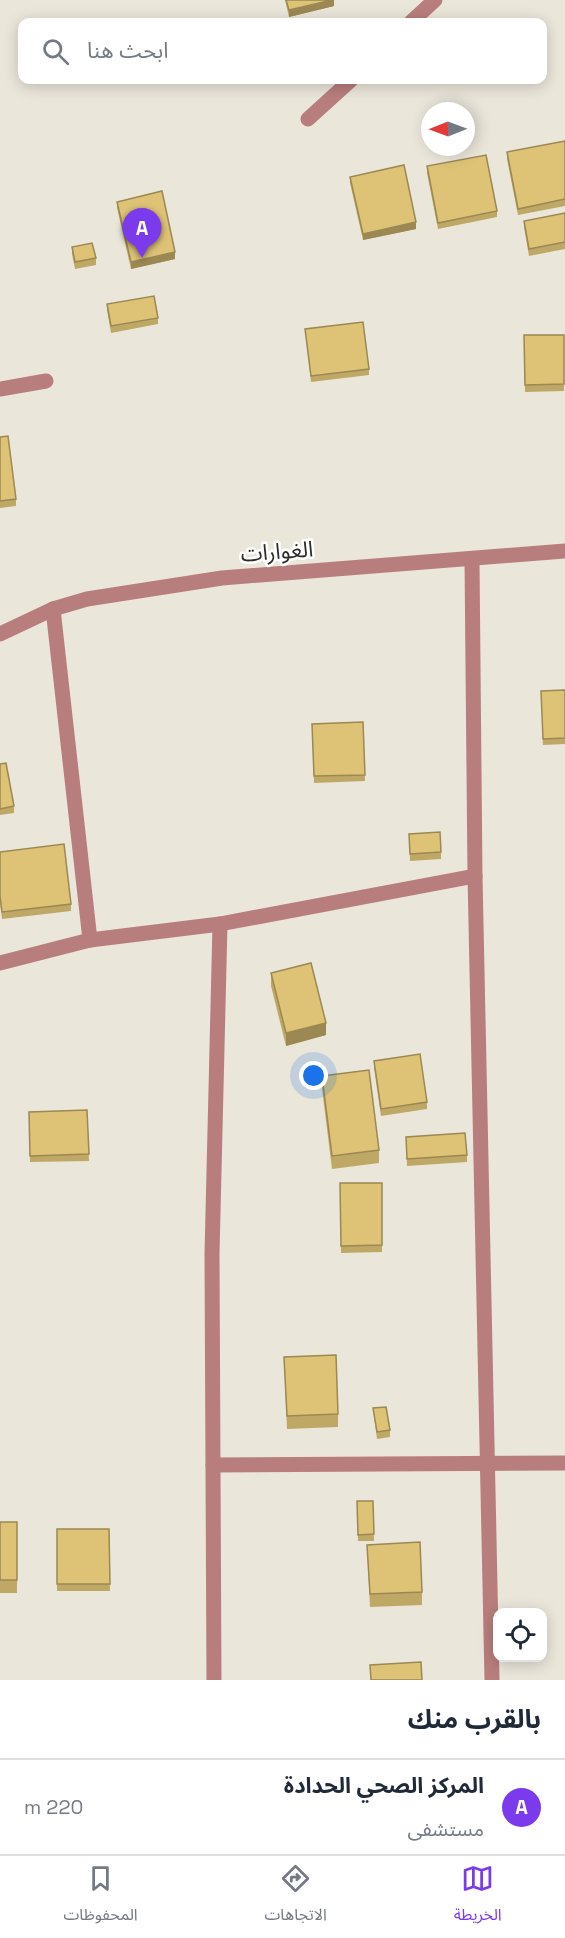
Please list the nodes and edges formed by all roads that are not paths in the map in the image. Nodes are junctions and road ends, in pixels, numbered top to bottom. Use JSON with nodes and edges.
{"nodes":[{"id":1,"x":435,"y":0,"type":"edge"},
{"id":2,"x":415,"y":18,"type":"edge"},
{"id":3,"x":347,"y":84,"type":"edge"},
{"id":4,"x":308,"y":119,"type":"dead end"},
{"id":5,"x":45,"y":381,"type":"dead end"},
{"id":6,"x":0,"y":389,"type":"edge"},
{"id":7,"x":565,"y":551,"type":"edge"},
{"id":8,"x":472,"y":560,"type":"junction"},
{"id":9,"x":53,"y":609,"type":"junction"},
{"id":10,"x":0,"y":634,"type":"edge"},
{"id":11,"x":475,"y":876,"type":"junction"},
{"id":12,"x":220,"y":924,"type":"junction"},
{"id":13,"x":90,"y":940,"type":"junction"},
{"id":14,"x":0,"y":963,"type":"edge"},
{"id":15,"x":488,"y":1462,"type":"junction"},
{"id":16,"x":565,"y":1463,"type":"edge"},
{"id":17,"x":213,"y":1465,"type":"junction"},
{"id":18,"x":214,"y":1680,"type":"edge"},
{"id":19,"x":492,"y":1680,"type":"edge"}],
"edges":[{"from":1,"to":2,"type":"street"},
{"from":3,"to":4,"type":"street"},
{"from":5,"to":6,"type":"street"},
{"from":7,"to":8,"type":"street","name":"الغوارات"},
{"from":8,"to":9,"type":"street","name":"الغوارات"},
{"from":8,"to":11,"type":"street"},
{"from":9,"to":10,"type":"street","name":"الغوارات"},
{"from":9,"to":13,"type":"street"},
{"from":11,"to":12,"type":"street"},
{"from":11,"to":15,"type":"street"},
{"from":12,"to":13,"type":"street"},
{"from":12,"to":17,"type":"street"},
{"from":13,"to":14,"type":"street"},
{"from":15,"to":16,"type":"street"},
{"from":15,"to":17,"type":"street"},
{"from":15,"to":19,"type":"street"},
{"from":17,"to":18,"type":"street"}]}
